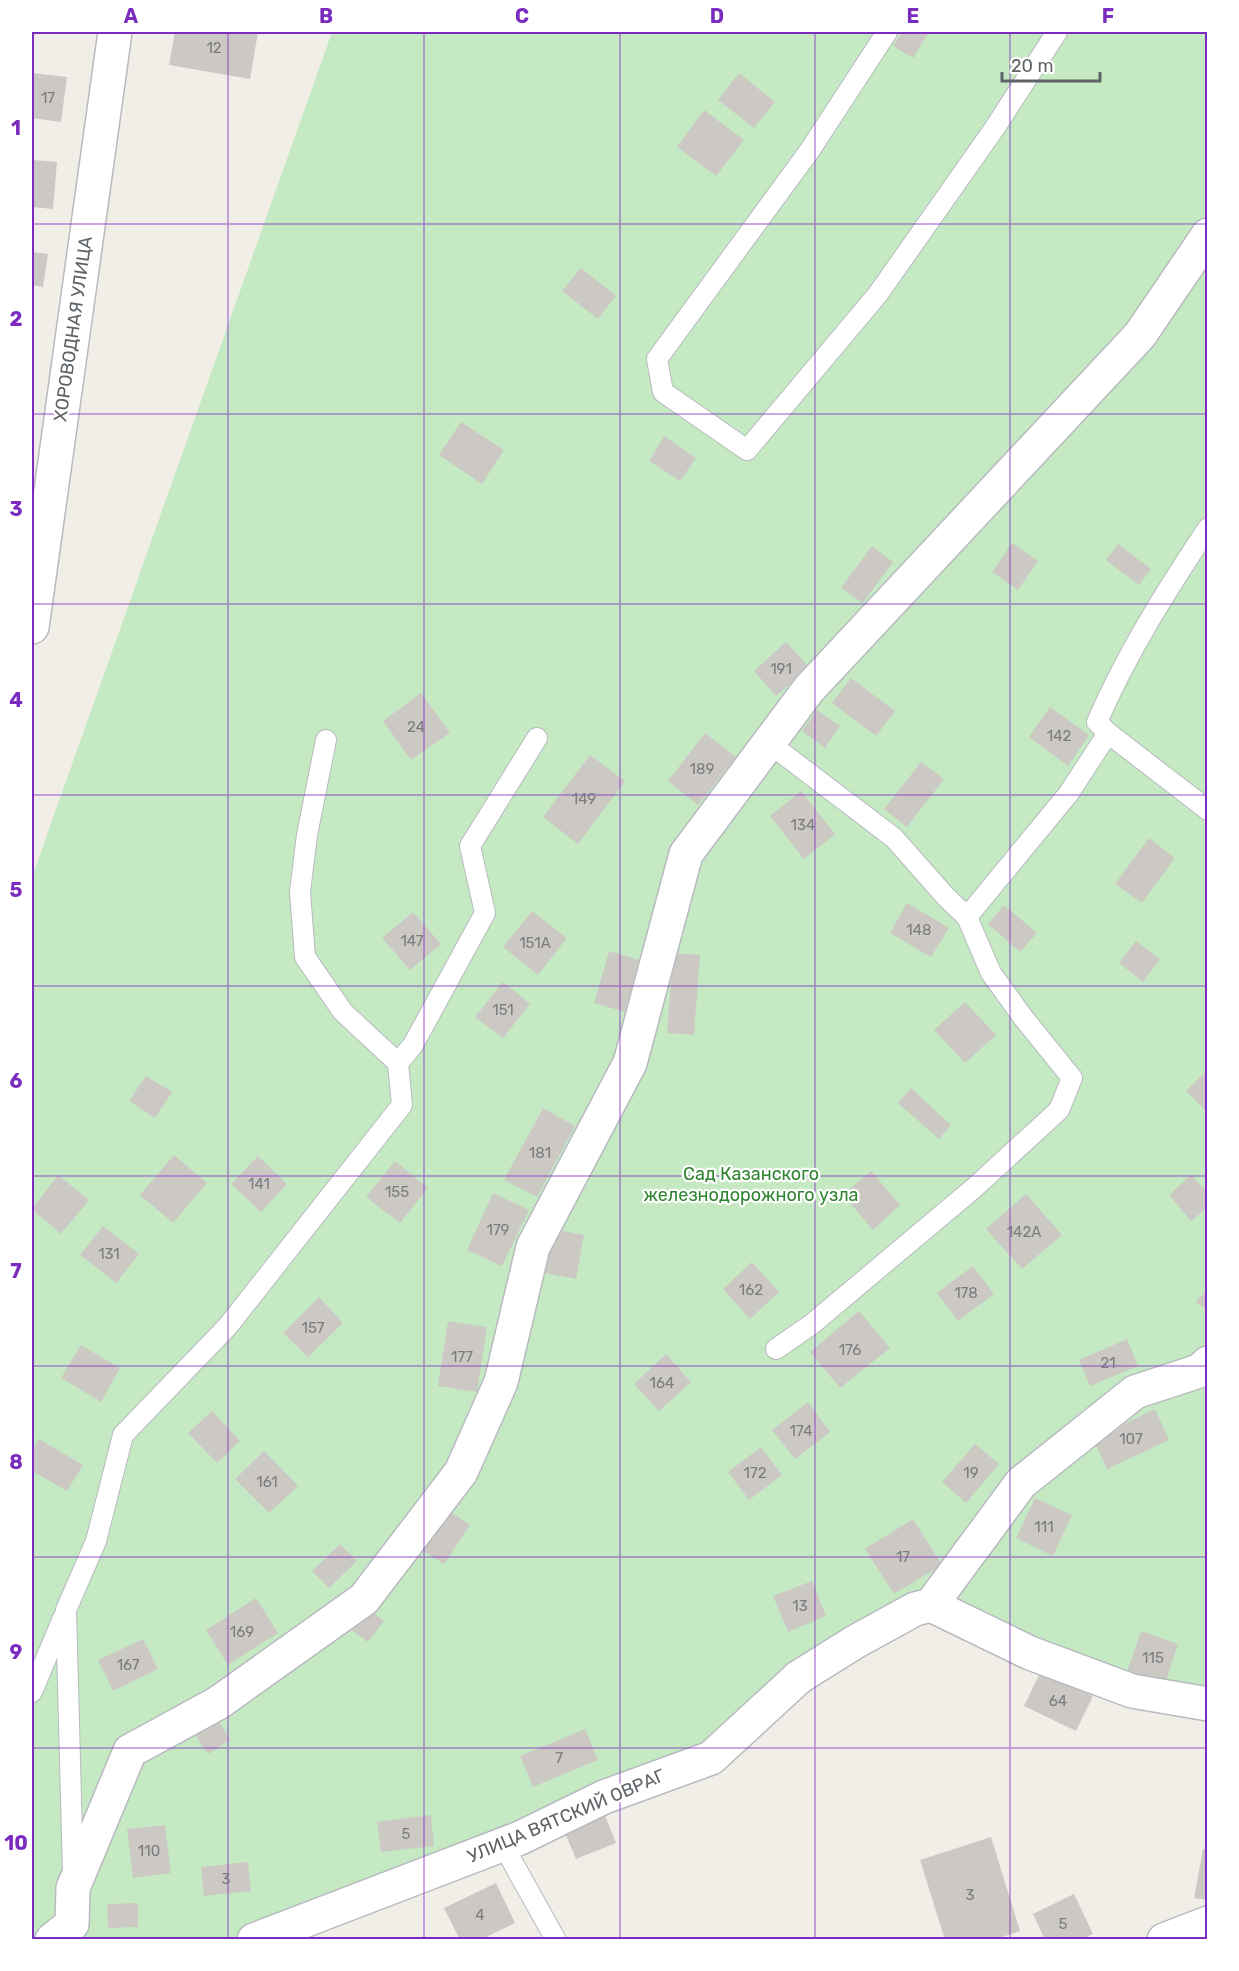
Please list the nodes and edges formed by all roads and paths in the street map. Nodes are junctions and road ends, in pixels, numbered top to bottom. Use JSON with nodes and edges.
{"nodes":[{"id":1,"x":116,"y":32,"type":"edge"},
{"id":2,"x":887,"y":32,"type":"edge"},
{"id":3,"x":1057,"y":32,"type":"edge"},
{"id":4,"x":1208,"y":235,"type":"edge"},
{"id":5,"x":1208,"y":528,"type":"edge"},
{"id":6,"x":32,"y":627,"type":"edge"},
{"id":7,"x":1108,"y":733,"type":"junction"},
{"id":8,"x":537,"y":738,"type":"dead end"},
{"id":9,"x":326,"y":740,"type":"dead end"},
{"id":10,"x":769,"y":742,"type":"junction"},
{"id":11,"x":1208,"y":810,"type":"edge"},
{"id":12,"x":967,"y":917,"type":"junction"},
{"id":13,"x":398,"y":1063,"type":"junction"},
{"id":14,"x":776,"y":1349,"type":"dead end"},
{"id":15,"x":1208,"y":1363,"type":"edge"},
{"id":16,"x":931,"y":1605,"type":"junction"},
{"id":17,"x":66,"y":1610,"type":"junction"},
{"id":18,"x":32,"y":1692,"type":"edge"},
{"id":19,"x":1208,"y":1704,"type":"edge"},
{"id":20,"x":503,"y":1845,"type":"junction"},
{"id":21,"x":73,"y":1888,"type":"junction"},
{"id":22,"x":1208,"y":1923,"type":"edge"},
{"id":23,"x":72,"y":1934,"type":"edge"},
{"id":24,"x":254,"y":1940,"type":"edge"},
{"id":25,"x":556,"y":1940,"type":"edge"},
{"id":26,"x":1164,"y":1940,"type":"edge"}],
"edges":[{"from":1,"to":6,"type":"street","name":"ХОРОВОДНАЯ УЛИЦА"},
{"from":2,"to":3,"type":"lane"},
{"from":4,"to":10,"type":"street"},
{"from":5,"to":7,"type":"lane"},
{"from":7,"to":11,"type":"lane"},
{"from":7,"to":12,"type":"lane"},
{"from":8,"to":13,"type":"lane"},
{"from":9,"to":13,"type":"lane"},
{"from":10,"to":12,"type":"lane"},
{"from":10,"to":21,"type":"street"},
{"from":12,"to":14,"type":"lane"},
{"from":13,"to":17,"type":"lane"},
{"from":15,"to":16,"type":"street"},
{"from":16,"to":19,"type":"street"},
{"from":16,"to":20,"type":"street","name":"УЛИЦА ВЯТСКИЙ ОВРАГ"},
{"from":17,"to":18,"type":"lane"},
{"from":17,"to":21,"type":"lane"},
{"from":20,"to":24,"type":"street","name":"УЛИЦА ВЯТСКИЙ ОВРАГ"},
{"from":20,"to":25,"type":"lane"},
{"from":21,"to":23,"type":"street"},
{"from":22,"to":26,"type":"street"}]}
